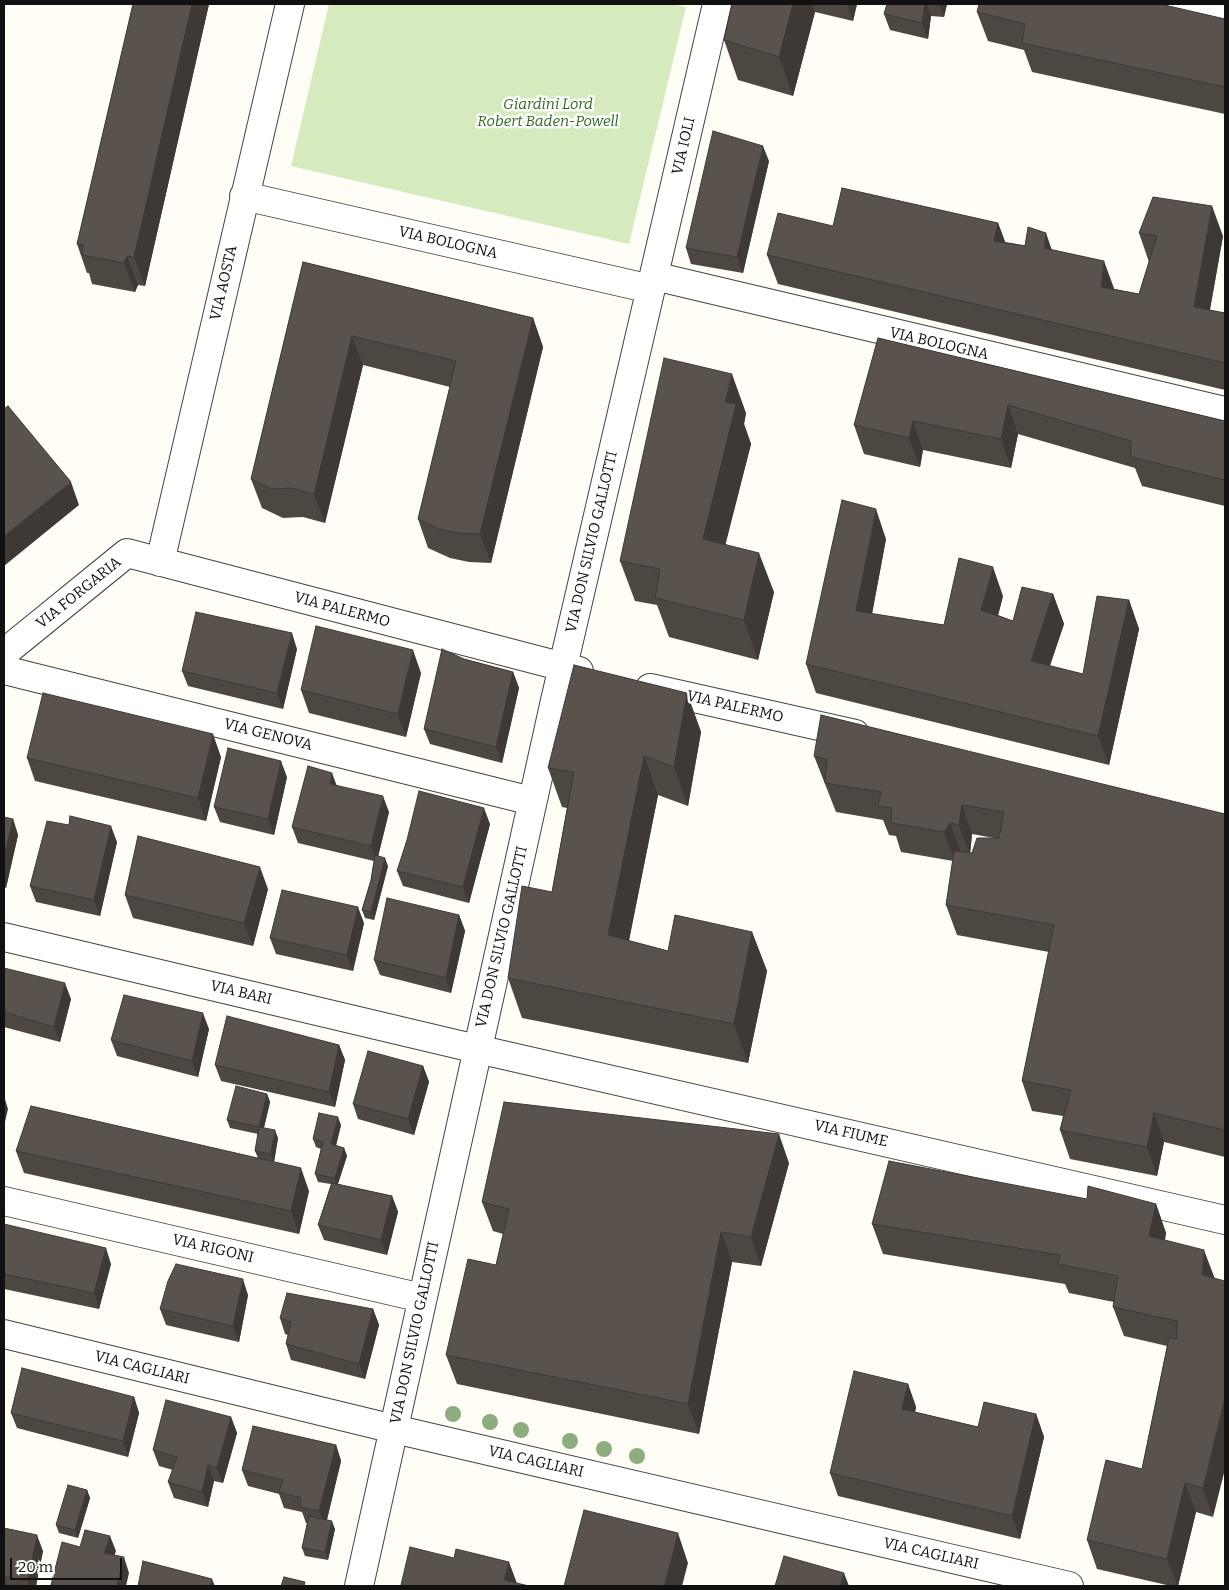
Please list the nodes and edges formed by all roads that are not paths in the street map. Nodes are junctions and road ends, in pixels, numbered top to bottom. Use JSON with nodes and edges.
{"nodes":[{"id":1,"x":290,"y":4,"type":"edge"},
{"id":2,"x":717,"y":4,"type":"edge"},
{"id":3,"x":1181,"y":4,"type":"edge"},
{"id":4,"x":1225,"y":14,"type":"edge"},
{"id":5,"x":244,"y":196,"type":"junction"},
{"id":6,"x":652,"y":283,"type":"junction"},
{"id":7,"x":1225,"y":411,"type":"edge"},
{"id":8,"x":160,"y":562,"type":"junction"},
{"id":9,"x":4,"y":653,"type":"edge"},
{"id":10,"x":562,"y":668,"type":"junction"},
{"id":11,"x":4,"y":670,"type":"edge"},
{"id":12,"x":601,"y":676,"type":"edge"},
{"id":13,"x":630,"y":683,"type":"edge"},
{"id":14,"x":879,"y":740,"type":"edge"},
{"id":15,"x":532,"y":801,"type":"junction"},
{"id":16,"x":4,"y":937,"type":"edge"},
{"id":17,"x":477,"y":1049,"type":"junction"},
{"id":18,"x":4,"y":1200,"type":"edge"},
{"id":19,"x":1225,"y":1220,"type":"edge"},
{"id":20,"x":422,"y":1298,"type":"junction"},
{"id":21,"x":4,"y":1334,"type":"edge"},
{"id":22,"x":394,"y":1429,"type":"junction"},
{"id":23,"x":359,"y":1586,"type":"edge"},
{"id":24,"x":1069,"y":1586,"type":"edge"}],
"edges":[{"from":1,"to":5,"type":"street","name":"VIA AOSTA"},
{"from":2,"to":6,"type":"street","name":"VIA IOLI"},
{"from":3,"to":4,"type":"street"},
{"from":5,"to":6,"type":"street","name":"VIA BOLOGNA"},
{"from":5,"to":8,"type":"street","name":"VIA AOSTA"},
{"from":6,"to":7,"type":"street","name":"VIA BOLOGNA"},
{"from":6,"to":10,"type":"street","name":"VIA DON SILVIO GALLOTTI"},
{"from":8,"to":9,"type":"street","name":"VIA FORGARIA"},
{"from":8,"to":10,"type":"street","name":"VIA PALERMO"},
{"from":10,"to":12,"type":"street","name":"VIA PALERMO"},
{"from":10,"to":15,"type":"street","name":"VIA DON SILVIO GALLOTTI"},
{"from":11,"to":15,"type":"street","name":"VIA GENOVA"},
{"from":13,"to":14,"type":"street","name":"VIA PALERMO"},
{"from":15,"to":17,"type":"street","name":"VIA DON SILVIO GALLOTTI"},
{"from":16,"to":17,"type":"street","name":"VIA BARI"},
{"from":17,"to":19,"type":"street","name":"VIA FIUME"},
{"from":17,"to":20,"type":"street","name":"VIA DON SILVIO GALLOTTI"},
{"from":18,"to":20,"type":"street","name":"VIA RIGONI"},
{"from":20,"to":22,"type":"street","name":"VIA DON SILVIO GALLOTTI"},
{"from":21,"to":22,"type":"street","name":"VIA CAGLIARI"},
{"from":22,"to":23,"type":"street","name":"VIA DON SILVIO GALLOTTI"},
{"from":22,"to":24,"type":"street","name":"VIA CAGLIARI"}]}
